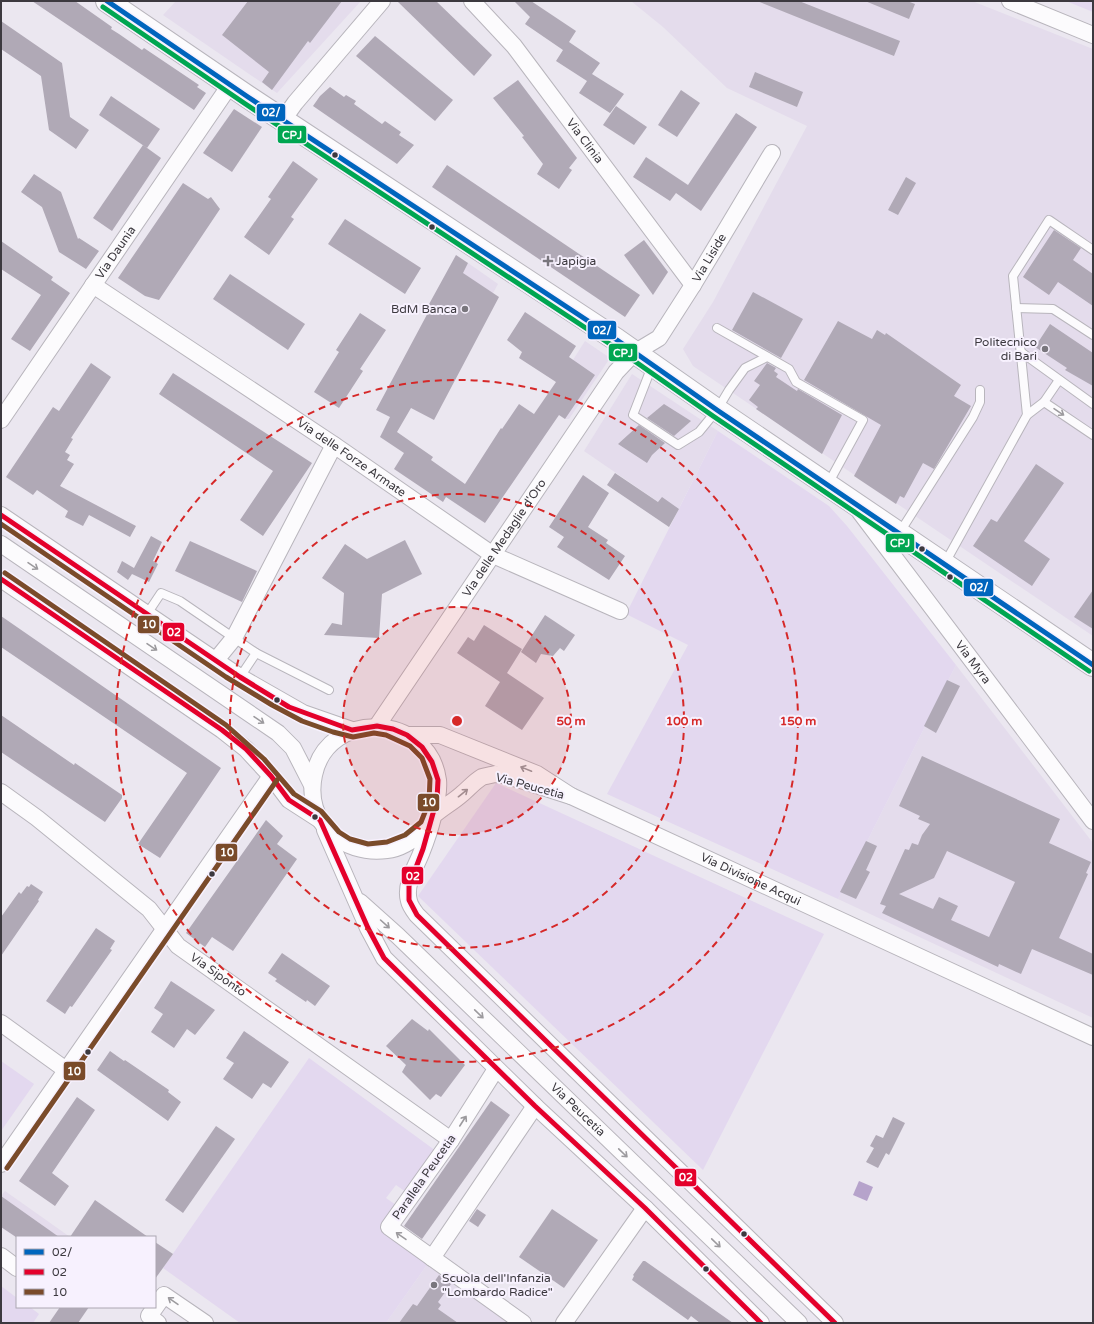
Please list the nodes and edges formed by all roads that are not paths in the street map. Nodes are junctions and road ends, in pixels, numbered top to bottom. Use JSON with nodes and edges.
{"nodes":[{"id":1,"x":107,"y":1,"type":"edge"},
{"id":2,"x":382,"y":1,"type":"edge"},
{"id":3,"x":472,"y":1,"type":"edge"},
{"id":4,"x":1010,"y":1,"type":"edge"},
{"id":5,"x":1093,"y":35,"type":"edge"},
{"id":6,"x":230,"y":85,"type":"junction"},
{"id":7,"x":283,"y":120,"type":"junction"},
{"id":8,"x":772,"y":153,"type":"dead end"},
{"id":9,"x":1093,"y":250,"type":"edge"},
{"id":10,"x":93,"y":285,"type":"junction"},
{"id":11,"x":693,"y":285,"type":"junction"},
{"id":12,"x":1016,"y":308,"type":"junction"},
{"id":13,"x":717,"y":328,"type":"dead end"},
{"id":14,"x":1093,"y":335,"type":"edge"},
{"id":15,"x":1021,"y":352,"type":"junction"},
{"id":16,"x":634,"y":353,"type":"junction"},
{"id":17,"x":767,"y":357,"type":"junction"},
{"id":18,"x":653,"y":366,"type":"junction"},
{"id":19,"x":1059,"y":380,"type":"junction"},
{"id":20,"x":980,"y":390,"type":"dead end"},
{"id":21,"x":1044,"y":402,"type":"junction"},
{"id":22,"x":1093,"y":404,"type":"edge"},
{"id":23,"x":717,"y":410,"type":"junction"},
{"id":24,"x":1027,"y":415,"type":"junction"},
{"id":25,"x":1,"y":420,"type":"edge"},
{"id":26,"x":1093,"y":435,"type":"edge"},
{"id":27,"x":334,"y":445,"type":"junction"},
{"id":28,"x":827,"y":485,"type":"junction"},
{"id":29,"x":853,"y":502,"type":"junction"},
{"id":30,"x":1,"y":515,"type":"edge"},
{"id":31,"x":899,"y":533,"type":"junction"},
{"id":32,"x":1,"y":544,"type":"edge"},
{"id":33,"x":493,"y":555,"type":"junction"},
{"id":34,"x":944,"y":564,"type":"junction"},
{"id":35,"x":1,"y":579,"type":"edge"},
{"id":36,"x":620,"y":611,"type":"dead end"},
{"id":37,"x":147,"y":614,"type":"junction"},
{"id":38,"x":234,"y":638,"type":"junction"},
{"id":39,"x":256,"y":653,"type":"junction"},
{"id":40,"x":216,"y":660,"type":"junction"},
{"id":41,"x":1093,"y":665,"type":"edge"},
{"id":42,"x":240,"y":677,"type":"junction"},
{"id":43,"x":329,"y":690,"type":"dead end"},
{"id":44,"x":377,"y":726,"type":"junction"},
{"id":45,"x":352,"y":730,"type":"junction"},
{"id":46,"x":407,"y":735,"type":"junction"},
{"id":47,"x":271,"y":776,"type":"junction"},
{"id":48,"x":312,"y":785,"type":"junction"},
{"id":49,"x":1,"y":792,"type":"edge"},
{"id":50,"x":571,"y":796,"type":"junction"},
{"id":51,"x":432,"y":817,"type":"junction"},
{"id":52,"x":1093,"y":821,"type":"edge"},
{"id":53,"x":322,"y":823,"type":"junction"},
{"id":54,"x":356,"y":898,"type":"junction"},
{"id":55,"x":164,"y":929,"type":"junction"},
{"id":56,"x":1,"y":1023,"type":"edge"},
{"id":57,"x":1093,"y":1037,"type":"edge"},
{"id":58,"x":496,"y":1068,"type":"junction"},
{"id":59,"x":66,"y":1070,"type":"junction"},
{"id":60,"x":535,"y":1106,"type":"junction"},
{"id":61,"x":451,"y":1140,"type":"junction"},
{"id":62,"x":1,"y":1164,"type":"edge"},
{"id":63,"x":645,"y":1208,"type":"junction"},
{"id":64,"x":1,"y":1256,"type":"edge"},
{"id":65,"x":432,"y":1258,"type":"junction"},
{"id":66,"x":16,"y":1267,"type":"edge"},
{"id":67,"x":156,"y":1306,"type":"edge"},
{"id":68,"x":155,"y":1308,"type":"edge"},
{"id":69,"x":158,"y":1323,"type":"edge"},
{"id":70,"x":205,"y":1323,"type":"edge"},
{"id":71,"x":523,"y":1323,"type":"edge"},
{"id":72,"x":564,"y":1323,"type":"edge"},
{"id":73,"x":761,"y":1323,"type":"edge"},
{"id":74,"x":799,"y":1323,"type":"edge"},
{"id":75,"x":836,"y":1323,"type":"edge"}],
"edges":[{"from":1,"to":6,"type":"main road"},
{"from":2,"to":7,"type":"street"},
{"from":3,"to":11,"type":"street","name":"Via Clinia"},
{"from":4,"to":5,"type":"street"},
{"from":6,"to":7,"type":"main road"},
{"from":6,"to":10,"type":"street","name":"Via Daunia"},
{"from":7,"to":16,"type":"main road"},
{"from":8,"to":11,"type":"street","name":"Via Liside"},
{"from":9,"to":12,"type":"lane"},
{"from":10,"to":25,"type":"street","name":"Via Daunia"},
{"from":10,"to":27,"type":"street","name":"Via delle Forze Armate"},
{"from":11,"to":16,"type":"street","name":"Via Liside"},
{"from":12,"to":14,"type":"lane"},
{"from":12,"to":15,"type":"lane"},
{"from":13,"to":17,"type":"lane"},
{"from":15,"to":19,"type":"lane"},
{"from":15,"to":24,"type":"lane"},
{"from":16,"to":18,"type":"main road"},
{"from":16,"to":33,"type":"street","name":"Via delle Medaglie d'Oro"},
{"from":17,"to":23,"type":"lane"},
{"from":17,"to":28,"type":"lane"},
{"from":18,"to":23,"type":"main road"},
{"from":18,"to":23,"type":"lane"},
{"from":19,"to":21,"type":"lane"},
{"from":19,"to":22,"type":"lane"},
{"from":20,"to":31,"type":"lane"},
{"from":21,"to":24,"type":"lane"},
{"from":21,"to":26,"type":"lane","one_way":true},
{"from":23,"to":28,"type":"main road"},
{"from":24,"to":34,"type":"lane"},
{"from":27,"to":33,"type":"street","name":"Via delle Forze Armate"},
{"from":27,"to":38,"type":"street"},
{"from":28,"to":29,"type":"main road"},
{"from":29,"to":31,"type":"main road"},
{"from":29,"to":52,"type":"street","name":"Via Myra"},
{"from":30,"to":37,"type":"street","name":"Via Peucetia"},
{"from":31,"to":34,"type":"main road"},
{"from":32,"to":48,"type":"street","one_way":true},
{"from":33,"to":36,"type":"street","name":"Via delle Forze Armate"},
{"from":33,"to":44,"type":"street","name":"Via delle Medaglie d'Oro"},
{"from":34,"to":41,"type":"main road"},
{"from":35,"to":47,"type":"street","name":"Via Peucetia"},
{"from":37,"to":38,"type":"lane"},
{"from":37,"to":40,"type":"street","name":"Via Peucetia"},
{"from":38,"to":39,"type":"lane"},
{"from":38,"to":40,"type":"street"},
{"from":39,"to":42,"type":"lane"},
{"from":39,"to":43,"type":"lane"},
{"from":40,"to":42,"type":"street","name":"Via Peucetia"},
{"from":42,"to":45,"type":"street","name":"Via Peucetia"},
{"from":44,"to":45,"type":"street","name":"Via Peucetia"},
{"from":44,"to":46,"type":"street","name":"Via Peucetia"},
{"from":45,"to":48,"type":"street","name":"Via Peucetia"},
{"from":50,"to":46,"type":"street","name":"Via Divisione Acqui","one_way":true},
{"from":46,"to":51,"type":"street","name":"Via Peucetia"},
{"from":47,"to":53,"type":"street","name":"Via Peucetia"},
{"from":47,"to":55,"type":"street"},
{"from":48,"to":53,"type":"street","name":"Via Peucetia"},
{"from":49,"to":55,"type":"street","name":"Via Siponto"},
{"from":51,"to":50,"type":"street","name":"Via Peucetia","one_way":true},
{"from":50,"to":57,"type":"street","name":"Via Divisione Acqui"},
{"from":51,"to":53,"type":"street","name":"Via Peucetia"},
{"from":51,"to":75,"type":"street","name":"Via Peucetia"},
{"from":53,"to":54,"type":"street","name":"Via Peucetia"},
{"from":54,"to":58,"type":"street","name":"Via Peucetia"},
{"from":54,"to":74,"type":"street","name":"Via Peucetia","one_way":true},
{"from":55,"to":59,"type":"street"},
{"from":55,"to":61,"type":"street","name":"Via Siponto"},
{"from":56,"to":59,"type":"street"},
{"from":58,"to":60,"type":"street","name":"Via Peucetia"},
{"from":61,"to":58,"type":"street","name":"Parallela Peucetia","one_way":true},
{"from":59,"to":62,"type":"street"},
{"from":60,"to":63,"type":"street","name":"Via Peucetia"},
{"from":60,"to":65,"type":"street"},
{"from":65,"to":61,"type":"street","name":"Parallela Peucetia","one_way":true},
{"from":63,"to":72,"type":"street"},
{"from":63,"to":73,"type":"street","name":"Via Peucetia"},
{"from":64,"to":66,"type":"street"},
{"from":65,"to":71,"type":"street","name":"Parallela Peucetia"},
{"from":70,"to":67,"type":"street","one_way":true},
{"from":68,"to":69,"type":"street","one_way":true}]}
